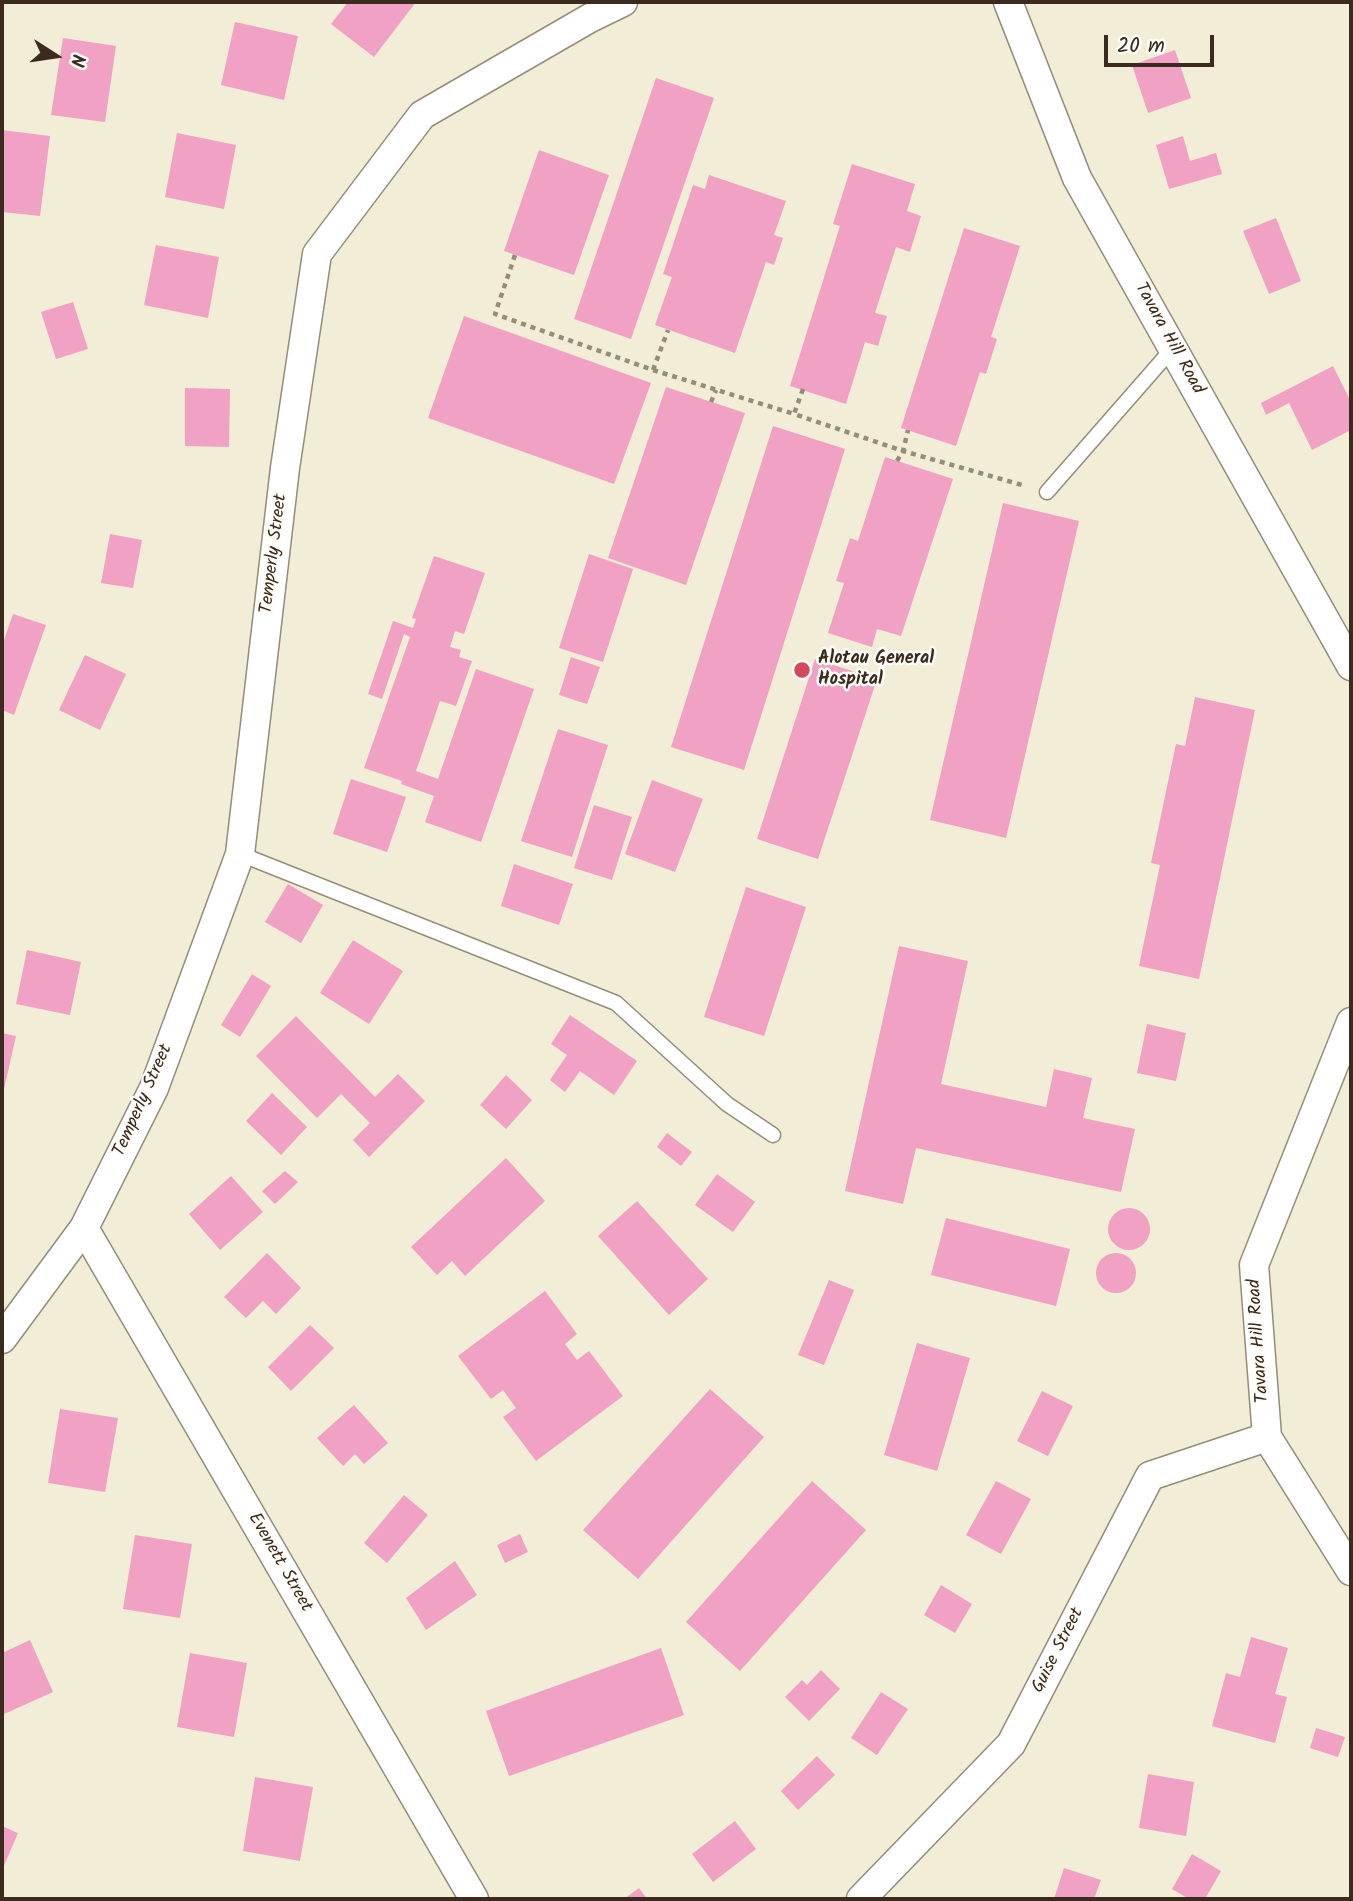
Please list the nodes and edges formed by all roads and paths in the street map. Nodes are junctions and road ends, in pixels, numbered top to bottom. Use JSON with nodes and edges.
{"nodes":[{"id":1,"x":1008,"y":2,"type":"edge"},
{"id":2,"x":611,"y":4,"type":"edge"},
{"id":3,"x":515,"y":255,"type":"dead end"},
{"id":4,"x":668,"y":330,"type":"dead end"},
{"id":5,"x":1172,"y":348,"type":"junction"},
{"id":6,"x":653,"y":370,"type":"junction"},
{"id":7,"x":803,"y":389,"type":"dead end"},
{"id":8,"x":716,"y":390,"type":"junction"},
{"id":9,"x":711,"y":402,"type":"dead end"},
{"id":10,"x":793,"y":414,"type":"junction"},
{"id":11,"x":908,"y":430,"type":"dead end"},
{"id":12,"x":903,"y":450,"type":"junction"},
{"id":13,"x":897,"y":461,"type":"dead end"},
{"id":14,"x":1046,"y":492,"type":"joint"},
{"id":15,"x":1351,"y":666,"type":"edge"},
{"id":16,"x":240,"y":855,"type":"junction"},
{"id":17,"x":1351,"y":1022,"type":"edge"},
{"id":18,"x":773,"y":1135,"type":"dead end"},
{"id":19,"x":84,"y":1228,"type":"junction"},
{"id":20,"x":2,"y":1339,"type":"edge"},
{"id":21,"x":1267,"y":1437,"type":"junction"},
{"id":22,"x":1351,"y":1571,"type":"edge"},
{"id":23,"x":474,"y":1899,"type":"edge"},
{"id":24,"x":861,"y":1899,"type":"edge"}],
"edges":[{"from":1,"to":5,"type":"street","name":"Tavara Hill Road"},
{"from":2,"to":16,"type":"street","name":"Temperly Street"},
{"from":3,"to":6,"type":"path"},
{"from":4,"to":6,"type":"path"},
{"from":5,"to":14,"type":"lane"},
{"from":5,"to":15,"type":"street","name":"Tavara Hill Road"},
{"from":6,"to":8,"type":"path"},
{"from":7,"to":10,"type":"path"},
{"from":8,"to":9,"type":"path"},
{"from":8,"to":10,"type":"path"},
{"from":10,"to":12,"type":"path"},
{"from":11,"to":12,"type":"path"},
{"from":12,"to":13,"type":"path"},
{"from":12,"to":14,"type":"path"},
{"from":16,"to":18,"type":"lane"},
{"from":16,"to":19,"type":"street","name":"Temperly Street"},
{"from":17,"to":21,"type":"street","name":"Tavara Hill Road"},
{"from":19,"to":20,"type":"street","name":"Temperly Street"},
{"from":19,"to":23,"type":"street","name":"Evenett Street"},
{"from":21,"to":22,"type":"street","name":"Tavara Hill Road"},
{"from":21,"to":24,"type":"street","name":"Guise Street"}]}
